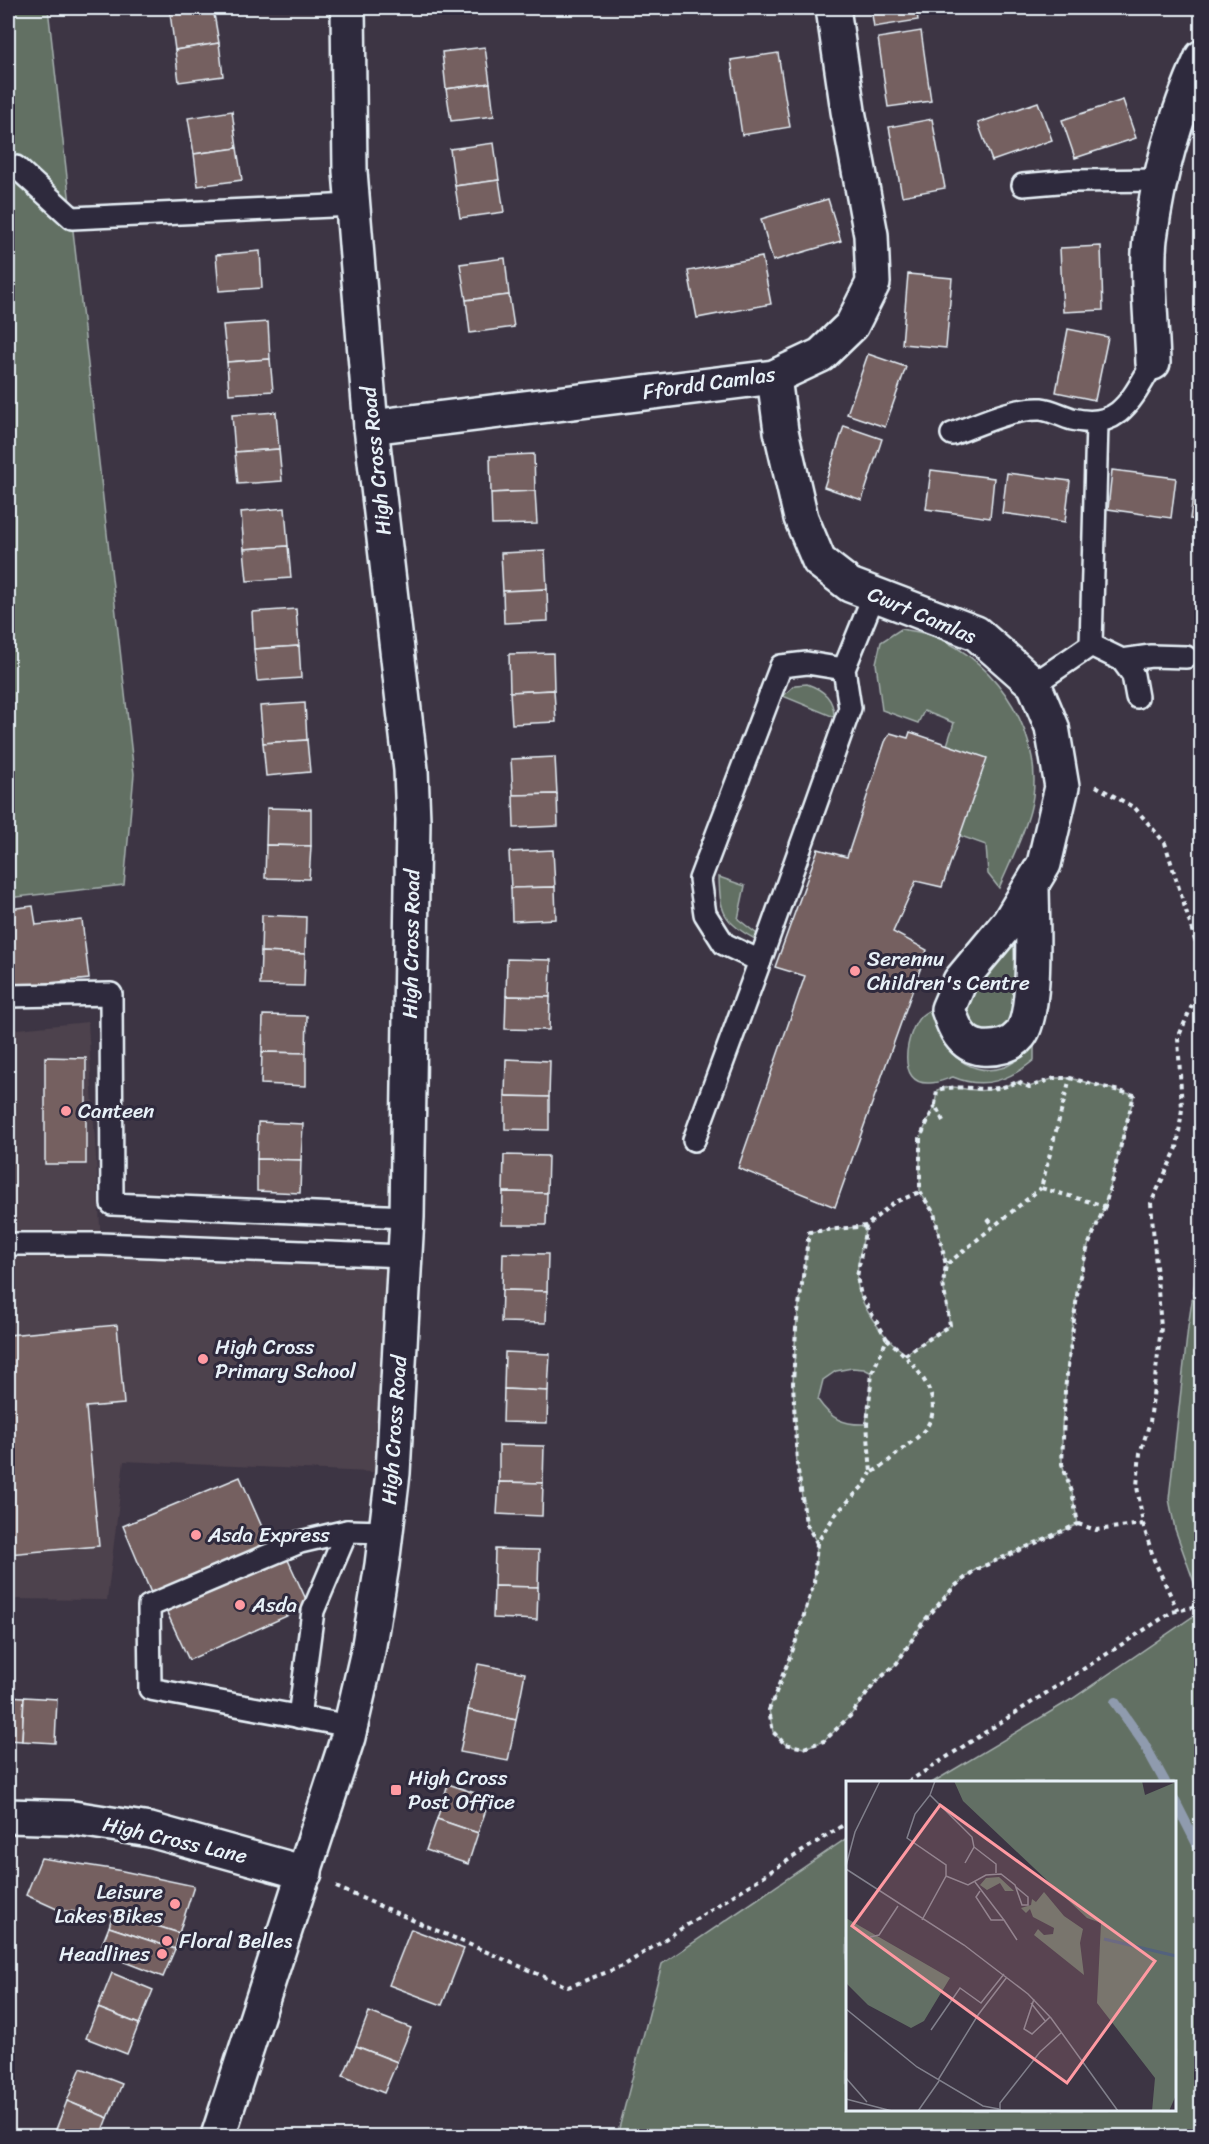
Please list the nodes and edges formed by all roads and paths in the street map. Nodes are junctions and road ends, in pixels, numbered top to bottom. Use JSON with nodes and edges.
{"nodes":[{"id":1,"x":348,"y":8,"type":"edge"},
{"id":2,"x":833,"y":8,"type":"edge"},
{"id":3,"x":1202,"y":57,"type":"edge"},
{"id":4,"x":16,"y":167,"type":"dead end"},
{"id":5,"x":1162,"y":180,"type":"junction"},
{"id":6,"x":1023,"y":185,"type":"dead end"},
{"id":7,"x":353,"y":205,"type":"junction"},
{"id":8,"x":1153,"y":363,"type":"joint"},
{"id":9,"x":774,"y":377,"type":"junction"},
{"id":10,"x":1097,"y":423,"type":"junction"},
{"id":11,"x":371,"y":427,"type":"junction"},
{"id":12,"x":952,"y":434,"type":"dead end"},
{"id":13,"x":874,"y":595,"type":"junction"},
{"id":14,"x":1091,"y":645,"type":"junction"},
{"id":15,"x":1186,"y":657,"type":"dead end"},
{"id":16,"x":1122,"y":660,"type":"junction"},
{"id":17,"x":844,"y":669,"type":"junction"},
{"id":18,"x":1034,"y":684,"type":"junction"},
{"id":19,"x":1137,"y":697,"type":"dead end"},
{"id":20,"x":1061,"y":777,"type":"junction"},
{"id":21,"x":1032,"y":884,"type":"dead end"},
{"id":22,"x":760,"y":961,"type":"junction"},
{"id":23,"x":1202,"y":963,"type":"edge"},
{"id":24,"x":1202,"y":982,"type":"edge"},
{"id":25,"x":8,"y":996,"type":"edge"},
{"id":26,"x":1070,"y":1078,"type":"junction"},
{"id":27,"x":1018,"y":1082,"type":"dead end"},
{"id":28,"x":934,"y":1104,"type":"dead end"},
{"id":29,"x":694,"y":1140,"type":"dead end"},
{"id":30,"x":1041,"y":1188,"type":"junction"},
{"id":31,"x":920,"y":1192,"type":"junction"},
{"id":32,"x":1105,"y":1206,"type":"junction"},
{"id":33,"x":407,"y":1217,"type":"junction"},
{"id":34,"x":988,"y":1219,"type":"dead end"},
{"id":35,"x":866,"y":1226,"type":"junction"},
{"id":36,"x":994,"y":1226,"type":"junction"},
{"id":37,"x":8,"y":1244,"type":"edge"},
{"id":38,"x":404,"y":1256,"type":"junction"},
{"id":39,"x":946,"y":1265,"type":"junction"},
{"id":40,"x":887,"y":1339,"type":"junction"},
{"id":41,"x":905,"y":1355,"type":"junction"},
{"id":42,"x":871,"y":1473,"type":"junction"},
{"id":43,"x":1078,"y":1524,"type":"junction"},
{"id":44,"x":1143,"y":1524,"type":"junction"},
{"id":45,"x":347,"y":1531,"type":"junction"},
{"id":46,"x":386,"y":1532,"type":"junction"},
{"id":47,"x":818,"y":1543,"type":"junction"},
{"id":48,"x":1202,"y":1605,"type":"edge"},
{"id":49,"x":1178,"y":1611,"type":"junction"},
{"id":50,"x":298,"y":1717,"type":"junction"},
{"id":51,"x":350,"y":1726,"type":"junction"},
{"id":52,"x":910,"y":1781,"type":"edge"},
{"id":53,"x":8,"y":1816,"type":"edge"},
{"id":54,"x":846,"y":1823,"type":"edge"},
{"id":55,"x":305,"y":1874,"type":"junction"},
{"id":56,"x":218,"y":2136,"type":"edge"}],
"edges":[{"from":1,"to":7,"type":"main road","name":"High Cross Road"},
{"from":2,"to":9,"type":"main road","name":"Ffordd Camlas"},
{"from":3,"to":5,"type":"main road"},
{"from":4,"to":7,"type":"lane"},
{"from":5,"to":6,"type":"lane"},
{"from":5,"to":8,"type":"main road"},
{"from":7,"to":11,"type":"main road","name":"High Cross Road"},
{"from":8,"to":10,"type":"lane"},
{"from":9,"to":11,"type":"main road","name":"Ffordd Camlas"},
{"from":9,"to":13,"type":"main road","name":"Cwrt Camlas"},
{"from":10,"to":12,"type":"lane"},
{"from":10,"to":14,"type":"lane"},
{"from":11,"to":33,"type":"main road","name":"High Cross Road"},
{"from":13,"to":17,"type":"lane"},
{"from":13,"to":18,"type":"main road","name":"Cwrt Camlas"},
{"from":14,"to":16,"type":"lane"},
{"from":14,"to":18,"type":"lane"},
{"from":15,"to":16,"type":"lane"},
{"from":16,"to":19,"type":"lane"},
{"from":17,"to":22,"type":"lane"},
{"from":17,"to":22,"type":"lane"},
{"from":18,"to":20,"type":"main road","name":"Cwrt Camlas"},
{"from":20,"to":21,"type":"main road","name":"Cwrt Camlas"},
{"from":20,"to":23,"type":"path"},
{"from":22,"to":29,"type":"lane"},
{"from":24,"to":44,"type":"path"},
{"from":25,"to":33,"type":"lane"},
{"from":26,"to":27,"type":"path"},
{"from":26,"to":30,"type":"path"},
{"from":26,"to":32,"type":"path"},
{"from":28,"to":31,"type":"path"},
{"from":30,"to":32,"type":"path"},
{"from":30,"to":36,"type":"path"},
{"from":31,"to":35,"type":"path"},
{"from":31,"to":39,"type":"path"},
{"from":32,"to":43,"type":"path"},
{"from":33,"to":38,"type":"main road","name":"High Cross Road"},
{"from":34,"to":36,"type":"path"},
{"from":35,"to":40,"type":"path"},
{"from":35,"to":47,"type":"path"},
{"from":36,"to":39,"type":"path"},
{"from":37,"to":38,"type":"lane"},
{"from":38,"to":46,"type":"main road","name":"High Cross Road"},
{"from":39,"to":41,"type":"path"},
{"from":40,"to":41,"type":"path"},
{"from":40,"to":42,"type":"path"},
{"from":41,"to":42,"type":"path"},
{"from":42,"to":47,"type":"path"},
{"from":43,"to":44,"type":"path"},
{"from":43,"to":47,"type":"path"},
{"from":44,"to":49,"type":"path"},
{"from":45,"to":46,"type":"lane"},
{"from":45,"to":50,"type":"lane"},
{"from":45,"to":50,"type":"lane"},
{"from":46,"to":51,"type":"main road","name":"High Cross Road"},
{"from":48,"to":49,"type":"path"},
{"from":49,"to":52,"type":"path"},
{"from":50,"to":51,"type":"lane"},
{"from":51,"to":55,"type":"main road","name":"High Cross Road"},
{"from":53,"to":55,"type":"main road","name":"High Cross Lane"},
{"from":54,"to":55,"type":"path"},
{"from":55,"to":56,"type":"main road","name":"High Cross Road"}]}
